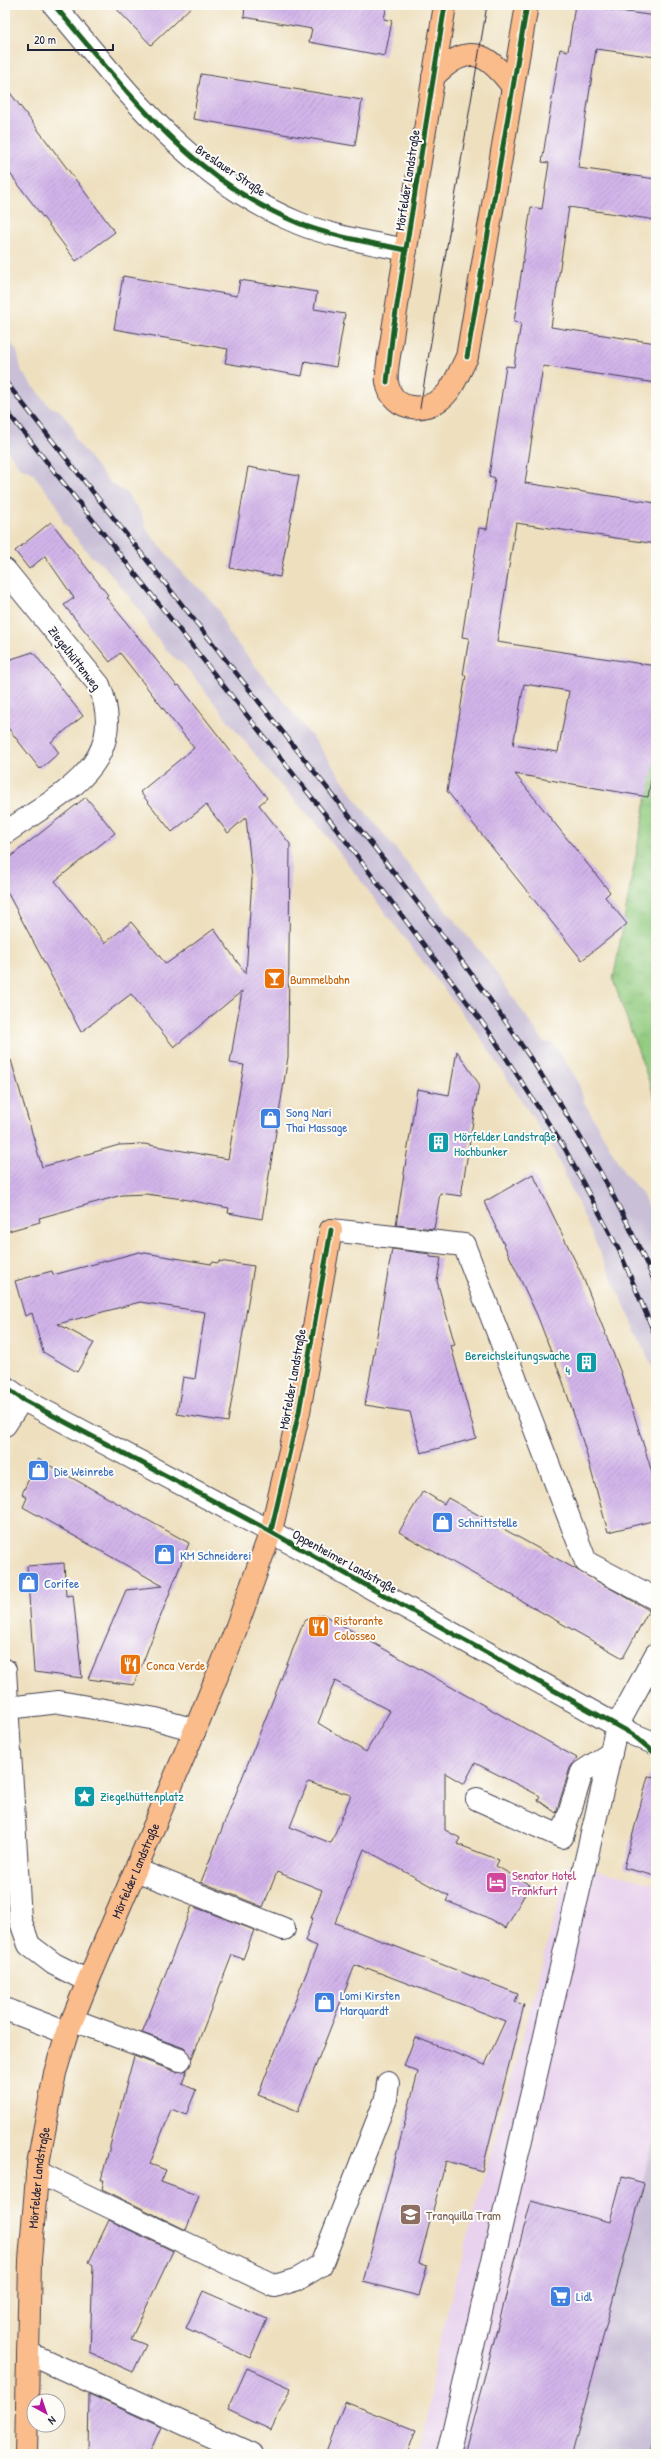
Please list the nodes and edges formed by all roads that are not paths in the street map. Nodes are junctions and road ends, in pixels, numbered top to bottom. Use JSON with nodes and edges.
{"nodes":[{"id":1,"x":54,"y":5,"type":"edge"},
{"id":2,"x":444,"y":5,"type":"edge"},
{"id":3,"x":527,"y":5,"type":"edge"},
{"id":4,"x":433,"y":77,"type":"junction"},
{"id":5,"x":513,"y":87,"type":"junction"},
{"id":6,"x":406,"y":250,"type":"junction"},
{"id":7,"x":5,"y":570,"type":"edge"},
{"id":8,"x":5,"y":833,"type":"edge"},
{"id":9,"x":330,"y":1230,"type":"joint"},
{"id":10,"x":14,"y":1393,"type":"edge"},
{"id":11,"x":5,"y":1425,"type":"edge"},
{"id":12,"x":271,"y":1531,"type":"junction"},
{"id":13,"x":656,"y":1599,"type":"edge"},
{"id":14,"x":656,"y":1654,"type":"edge"},
{"id":15,"x":5,"y":1670,"type":"edge"},
{"id":16,"x":8,"y":1708,"type":"junction"},
{"id":17,"x":617,"y":1726,"type":"junction"},
{"id":18,"x":195,"y":1730,"type":"junction"},
{"id":19,"x":656,"y":1744,"type":"edge"},
{"id":20,"x":611,"y":1753,"type":"junction"},
{"id":21,"x":476,"y":1799,"type":"dead end"},
{"id":22,"x":136,"y":1870,"type":"junction"},
{"id":23,"x":11,"y":1894,"type":"edge"},
{"id":24,"x":284,"y":1929,"type":"dead end"},
{"id":25,"x":88,"y":1981,"type":"junction"},
{"id":26,"x":5,"y":2009,"type":"edge"},
{"id":27,"x":70,"y":2026,"type":"junction"},
{"id":28,"x":180,"y":2060,"type":"dead end"},
{"id":29,"x":388,"y":2083,"type":"dead end"},
{"id":30,"x":37,"y":2174,"type":"junction"},
{"id":31,"x":28,"y":2353,"type":"junction"},
{"id":32,"x":26,"y":2454,"type":"edge"},
{"id":33,"x":251,"y":2454,"type":"edge"},
{"id":34,"x":448,"y":2454,"type":"edge"}],
"edges":[{"from":1,"to":6,"type":"street","name":"Breslauer Straße"},
{"from":2,"to":4,"type":"main road","name":"Mörfelder Landstraße"},
{"from":3,"to":5,"type":"main road","name":"Mörfelder Landstraße"},
{"from":4,"to":5,"type":"main road"},
{"from":4,"to":6,"type":"main road","name":"Mörfelder Landstraße"},
{"from":5,"to":6,"type":"main road","name":"Mörfelder Landstraße"},
{"from":7,"to":8,"type":"street","name":"Ziegelhüttenweg"},
{"from":9,"to":12,"type":"main road","name":"Mörfelder Landstraße"},
{"from":9,"to":13,"type":"street"},
{"from":10,"to":11,"type":"street"},
{"from":10,"to":12,"type":"street","name":"Oppenheimer Landstraße"},
{"from":12,"to":17,"type":"street","name":"Oppenheimer Landstraße"},
{"from":12,"to":18,"type":"main road","name":"Mörfelder Landstraße"},
{"from":14,"to":17,"type":"street"},
{"from":15,"to":16,"type":"street"},
{"from":16,"to":18,"type":"street"},
{"from":16,"to":23,"type":"street"},
{"from":17,"to":19,"type":"street","name":"Oppenheimer Landstraße"},
{"from":17,"to":20,"type":"street"},
{"from":18,"to":22,"type":"main road","name":"Mörfelder Landstraße"},
{"from":20,"to":21,"type":"street"},
{"from":20,"to":34,"type":"street"},
{"from":22,"to":24,"type":"street"},
{"from":22,"to":25,"type":"main road","name":"Mörfelder Landstraße"},
{"from":23,"to":25,"type":"street"},
{"from":25,"to":27,"type":"main road","name":"Mörfelder Landstraße"},
{"from":26,"to":27,"type":"street"},
{"from":27,"to":28,"type":"street"},
{"from":27,"to":30,"type":"main road","name":"Mörfelder Landstraße"},
{"from":29,"to":30,"type":"street"},
{"from":30,"to":31,"type":"main road","name":"Mörfelder Landstraße"},
{"from":31,"to":32,"type":"main road","name":"Mörfelder Landstraße"},
{"from":31,"to":33,"type":"street"}]}
